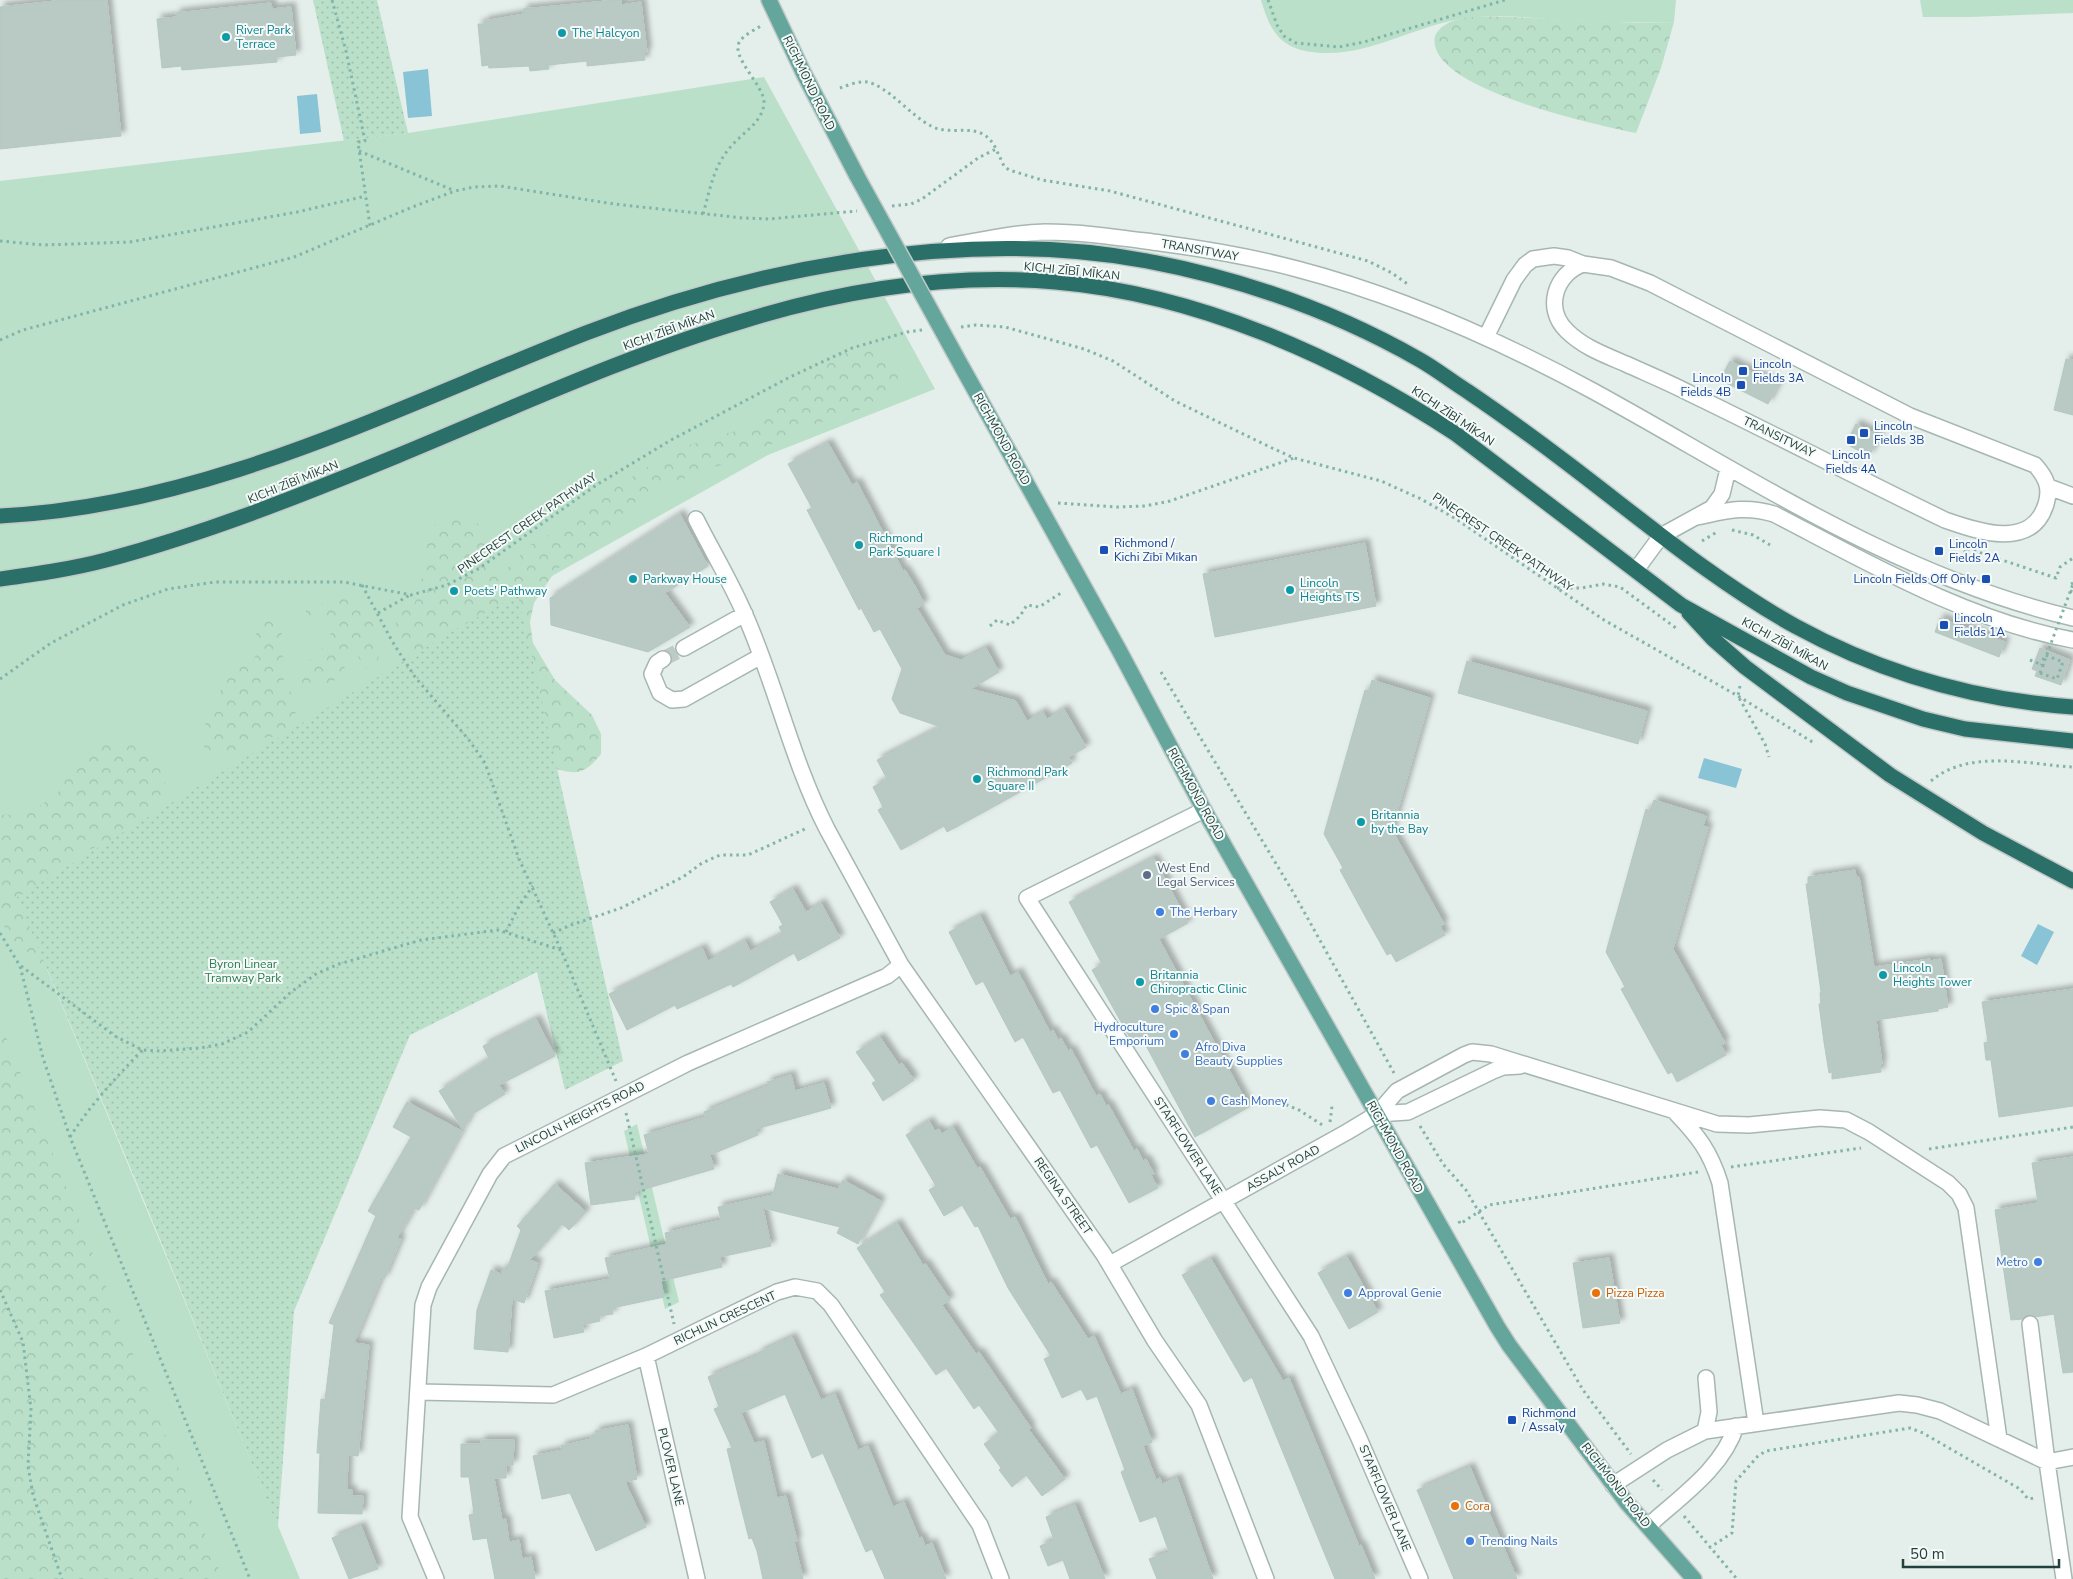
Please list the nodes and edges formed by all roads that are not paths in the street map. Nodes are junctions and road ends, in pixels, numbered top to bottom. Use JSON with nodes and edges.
{"nodes":[{"id":1,"x":769,"y":0,"type":"edge"},
{"id":2,"x":902,"y":254,"type":"junction"},
{"id":3,"x":1583,"y":264,"type":"junction"},
{"id":4,"x":1486,"y":337,"type":"junction"},
{"id":5,"x":1728,"y":469,"type":"junction"},
{"id":6,"x":2049,"y":487,"type":"junction"},
{"id":7,"x":2073,"y":496,"type":"edge"},
{"id":8,"x":0,"y":516,"type":"edge"},
{"id":9,"x":1697,"y":517,"type":"junction"},
{"id":10,"x":696,"y":519,"type":"dead end"},
{"id":11,"x":1661,"y":536,"type":"junction"},
{"id":12,"x":1636,"y":570,"type":"junction"},
{"id":13,"x":0,"y":579,"type":"edge"},
{"id":14,"x":1681,"y":605,"type":"junction"},
{"id":15,"x":745,"y":614,"type":"junction"},
{"id":16,"x":2073,"y":618,"type":"edge"},
{"id":17,"x":2073,"y":640,"type":"edge"},
{"id":18,"x":684,"y":648,"type":"tunnel mouth"},
{"id":19,"x":760,"y":656,"type":"junction"},
{"id":20,"x":663,"y":659,"type":"tunnel mouth"},
{"id":21,"x":2072,"y":711,"type":"edge"},
{"id":22,"x":2073,"y":741,"type":"edge"},
{"id":23,"x":1204,"y":810,"type":"junction"},
{"id":24,"x":2073,"y":881,"type":"edge"},
{"id":25,"x":901,"y":965,"type":"junction"},
{"id":26,"x":1536,"y":1067,"type":"junction"},
{"id":27,"x":1673,"y":1110,"type":"junction"},
{"id":28,"x":1377,"y":1114,"type":"junction"},
{"id":29,"x":1224,"y":1202,"type":"junction"},
{"id":30,"x":1110,"y":1264,"type":"junction"},
{"id":31,"x":2030,"y":1324,"type":"dead end"},
{"id":32,"x":646,"y":1356,"type":"junction"},
{"id":33,"x":1706,"y":1378,"type":"dead end"},
{"id":34,"x":419,"y":1392,"type":"junction"},
{"id":35,"x":1756,"y":1423,"type":"junction"},
{"id":36,"x":1736,"y":1426,"type":"junction"},
{"id":37,"x":1705,"y":1431,"type":"junction"},
{"id":38,"x":1999,"y":1439,"type":"junction"},
{"id":39,"x":2073,"y":1457,"type":"edge"},
{"id":40,"x":2046,"y":1462,"type":"junction"},
{"id":41,"x":1613,"y":1485,"type":"junction"},
{"id":42,"x":1648,"y":1526,"type":"junction"},
{"id":43,"x":436,"y":1579,"type":"edge"},
{"id":44,"x":697,"y":1579,"type":"edge"},
{"id":45,"x":1001,"y":1579,"type":"edge"},
{"id":46,"x":1266,"y":1579,"type":"edge"},
{"id":47,"x":1420,"y":1579,"type":"edge"},
{"id":48,"x":1694,"y":1579,"type":"edge"},
{"id":49,"x":2064,"y":1579,"type":"edge"}],
"edges":[{"from":1,"to":23,"type":"main road","name":"RICHMOND ROAD","bridge":true},
{"from":2,"to":4,"type":"street","name":"TRANSITWAY"},
{"from":2,"to":8,"type":"highway","name":"KICHI ZĪBĪ MĪKAN"},
{"from":2,"to":11,"type":"highway","name":"KICHI ZĪBĪ MĪKAN"},
{"from":3,"to":4,"type":"street"},
{"from":3,"to":6,"type":"street"},
{"from":3,"to":6,"type":"street","name":"TRANSITWAY"},
{"from":4,"to":5,"type":"street","name":"TRANSITWAY"},
{"from":5,"to":9,"type":"street"},
{"from":5,"to":16,"type":"street","name":"TRANSITWAY"},
{"from":6,"to":7,"type":"street"},
{"from":9,"to":11,"type":"street"},
{"from":9,"to":17,"type":"street"},
{"from":10,"to":15,"type":"street","name":"REGINA STREET"},
{"from":11,"to":12,"type":"street"},
{"from":11,"to":21,"type":"highway","name":"KICHI ZĪBĪ MĪKAN"},
{"from":12,"to":13,"type":"highway","name":"KICHI ZĪBĪ MĪKAN"},
{"from":12,"to":14,"type":"highway","name":"KICHI ZĪBĪ MĪKAN"},
{"from":14,"to":22,"type":"highway","name":"KICHI ZĪBĪ MĪKAN"},
{"from":14,"to":24,"type":"highway"},
{"from":15,"to":18,"type":"street"},
{"from":15,"to":19,"type":"street","name":"REGINA STREET"},
{"from":19,"to":20,"type":"street"},
{"from":19,"to":25,"type":"street","name":"REGINA STREET"},
{"from":23,"to":28,"type":"main road","name":"RICHMOND ROAD"},
{"from":23,"to":29,"type":"street","name":"STARFLOWER LANE"},
{"from":25,"to":30,"type":"street","name":"REGINA STREET"},
{"from":25,"to":34,"type":"street","name":"LINCOLN HEIGHTS ROAD"},
{"from":26,"to":27,"type":"street"},
{"from":26,"to":28,"type":"street"},
{"from":26,"to":28,"type":"street"},
{"from":27,"to":35,"type":"street"},
{"from":27,"to":38,"type":"street"},
{"from":28,"to":29,"type":"street","name":"ASSALY ROAD"},
{"from":28,"to":41,"type":"main road","name":"RICHMOND ROAD"},
{"from":29,"to":30,"type":"street","name":"ASSALY ROAD"},
{"from":29,"to":47,"type":"street","name":"STARFLOWER LANE"},
{"from":30,"to":46,"type":"street","name":"REGINA STREET"},
{"from":31,"to":40,"type":"street"},
{"from":32,"to":34,"type":"street","name":"RICHLIN CRESCENT"},
{"from":32,"to":44,"type":"street","name":"PLOVER LANE"},
{"from":32,"to":45,"type":"street","name":"RICHLIN CRESCENT"},
{"from":33,"to":37,"type":"street"},
{"from":34,"to":43,"type":"street","name":"LINCOLN HEIGHTS ROAD"},
{"from":35,"to":36,"type":"street"},
{"from":35,"to":38,"type":"street"},
{"from":36,"to":37,"type":"street"},
{"from":36,"to":42,"type":"street"},
{"from":37,"to":41,"type":"street"},
{"from":38,"to":40,"type":"street"},
{"from":39,"to":40,"type":"street"},
{"from":40,"to":49,"type":"street"},
{"from":41,"to":42,"type":"main road","name":"RICHMOND ROAD"},
{"from":42,"to":48,"type":"main road","name":"RICHMOND ROAD"}]}
